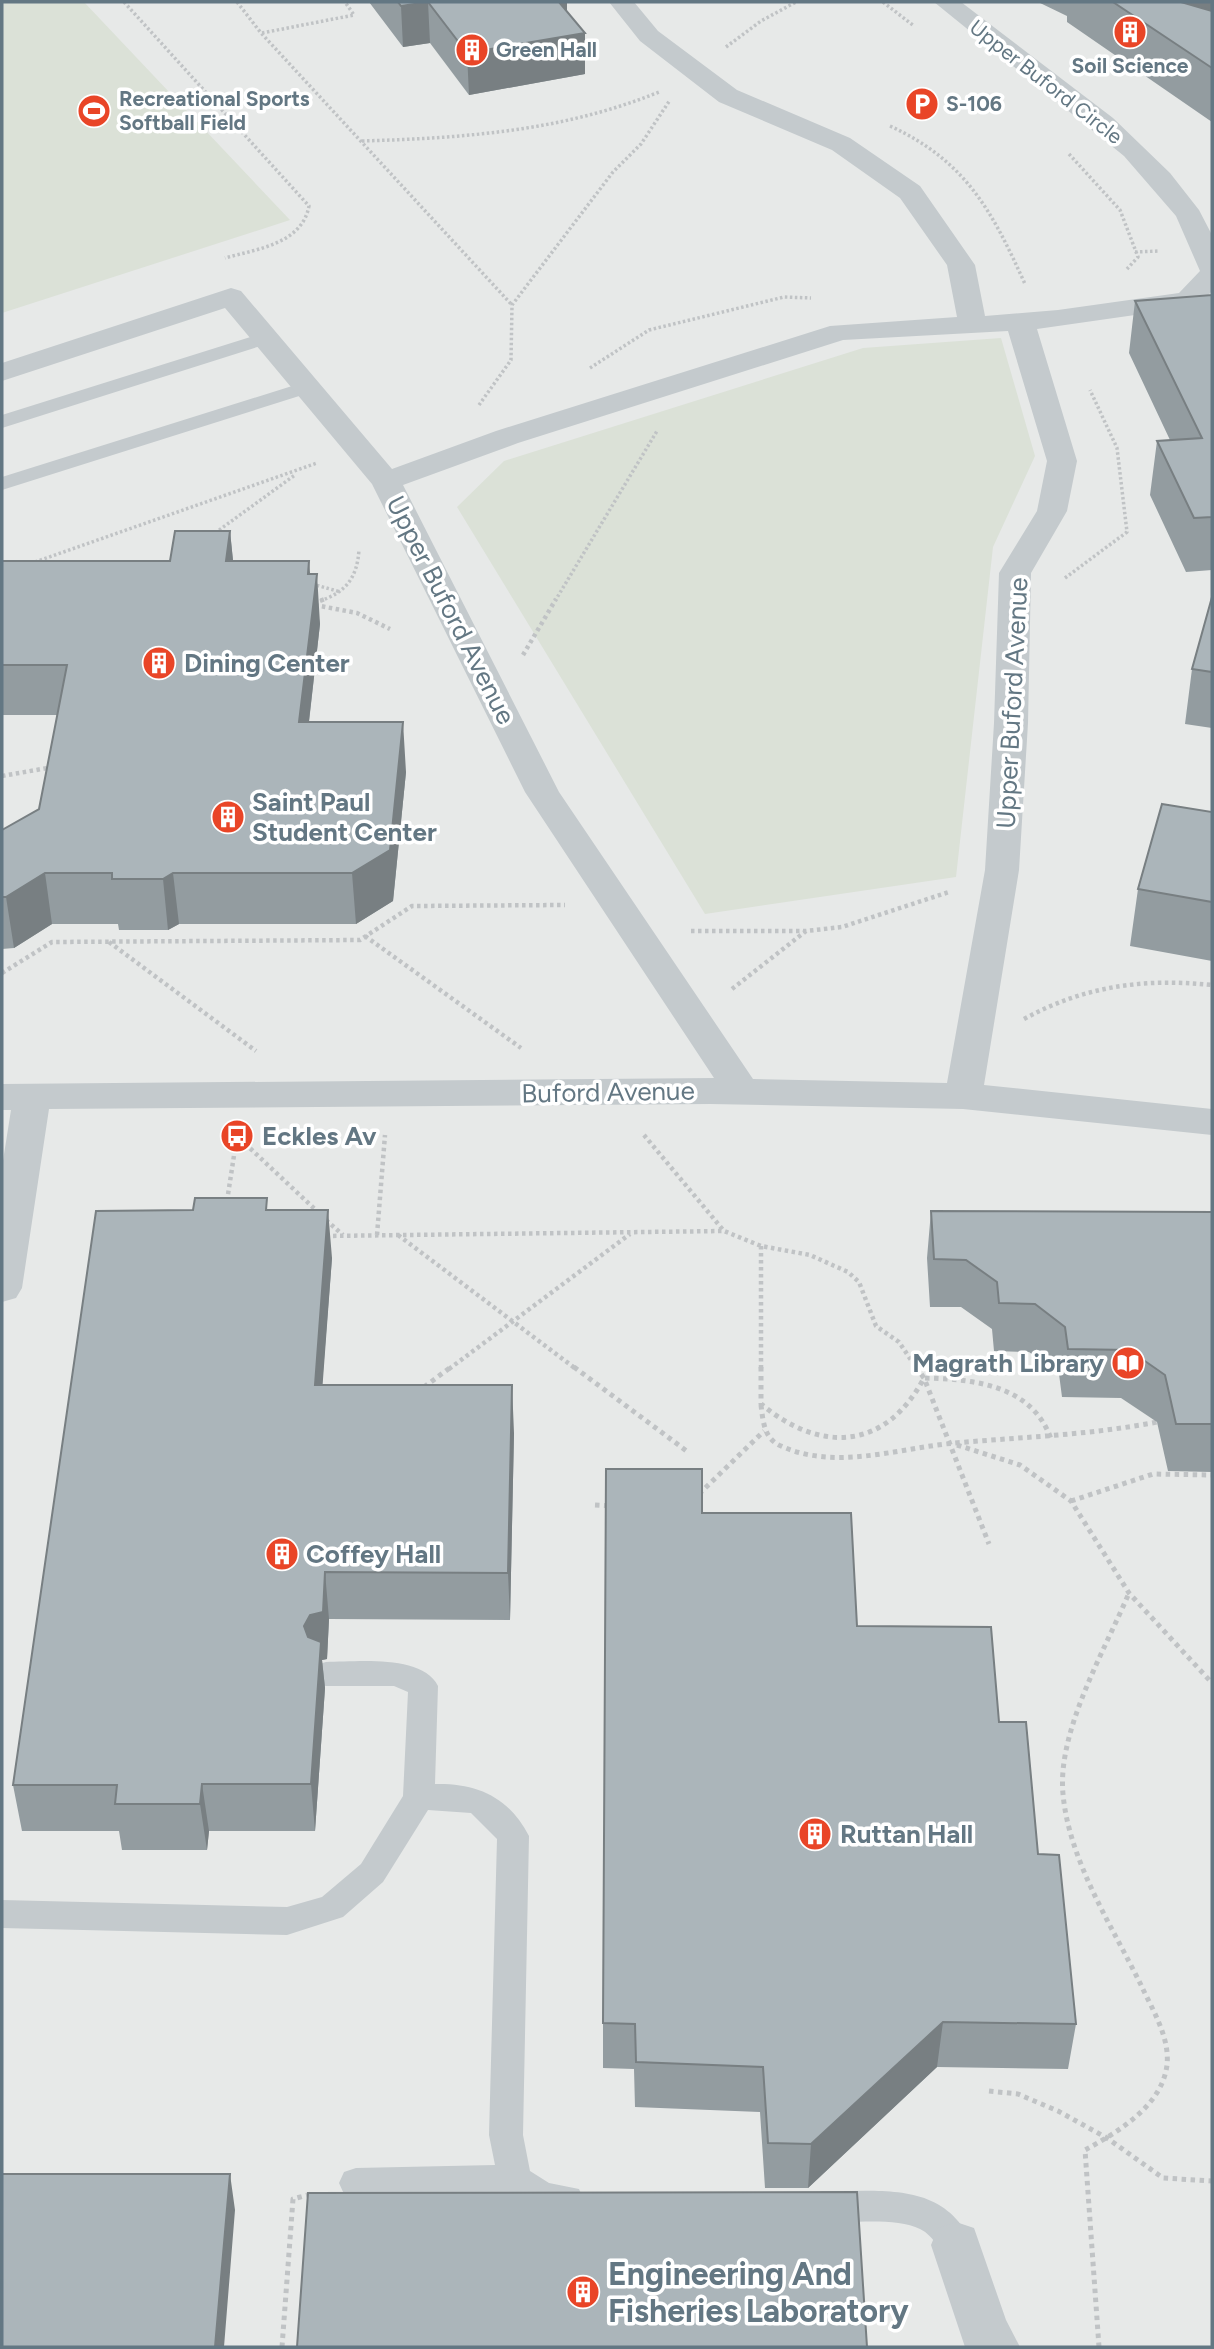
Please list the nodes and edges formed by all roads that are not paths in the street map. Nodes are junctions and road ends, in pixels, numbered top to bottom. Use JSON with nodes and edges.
{"nodes":[{"id":1,"x":621,"y":2,"type":"edge"},
{"id":2,"x":946,"y":2,"type":"edge"},
{"id":3,"x":1212,"y":268,"type":"edge"},
{"id":4,"x":1212,"y":275,"type":"edge"},
{"id":5,"x":1020,"y":322,"type":"junction"},
{"id":6,"x":973,"y":325,"type":"junction"},
{"id":7,"x":266,"y":338,"type":"junction"},
{"id":8,"x":2,"y":372,"type":"edge"},
{"id":9,"x":308,"y":387,"type":"junction"},
{"id":10,"x":2,"y":422,"type":"edge"},
{"id":11,"x":386,"y":481,"type":"junction"},
{"id":12,"x":2,"y":484,"type":"edge"},
{"id":13,"x":742,"y":1091,"type":"junction"},
{"id":14,"x":963,"y":1096,"type":"junction"},
{"id":15,"x":17,"y":1097,"type":"edge"},
{"id":16,"x":1212,"y":1122,"type":"edge"},
{"id":17,"x":2,"y":1288,"type":"edge"},
{"id":18,"x":326,"y":1674,"type":"dead end"},
{"id":19,"x":419,"y":1798,"type":"junction"},
{"id":20,"x":2,"y":1914,"type":"edge"},
{"id":21,"x":515,"y":2180,"type":"junction"},
{"id":22,"x":356,"y":2183,"type":"road end"},
{"id":23,"x":604,"y":2204,"type":"edge"},
{"id":24,"x":795,"y":2207,"type":"edge"},
{"id":25,"x":956,"y":2245,"type":"joint"},
{"id":26,"x":994,"y":2347,"type":"edge"}],
"edges":[{"from":1,"to":6,"type":"street"},
{"from":2,"to":3,"type":"street","name":"Upper Buford Circle"},
{"from":4,"to":5,"type":"street"},
{"from":5,"to":6,"type":"street"},
{"from":5,"to":14,"type":"street","name":"Upper Buford Avenue"},
{"from":6,"to":11,"type":"street","name":"Upper Buford Avenue"},
{"from":7,"to":8,"type":"street","name":"Upper Buford Avenue"},
{"from":7,"to":9,"type":"street","name":"Upper Buford Avenue"},
{"from":7,"to":10,"type":"lane"},
{"from":9,"to":11,"type":"street","name":"Upper Buford Avenue"},
{"from":9,"to":12,"type":"lane"},
{"from":11,"to":13,"type":"street","name":"Upper Buford Avenue"},
{"from":13,"to":14,"type":"street","name":"Buford Avenue"},
{"from":13,"to":15,"type":"street","name":"Buford Avenue"},
{"from":14,"to":16,"type":"street","name":"Buford Avenue"},
{"from":15,"to":17,"type":"street"},
{"from":18,"to":19,"type":"lane"},
{"from":19,"to":20,"type":"lane"},
{"from":19,"to":21,"type":"lane"},
{"from":21,"to":22,"type":"lane"},
{"from":21,"to":23,"type":"lane"},
{"from":24,"to":25,"type":"lane"},
{"from":25,"to":26,"type":"street"}]}
